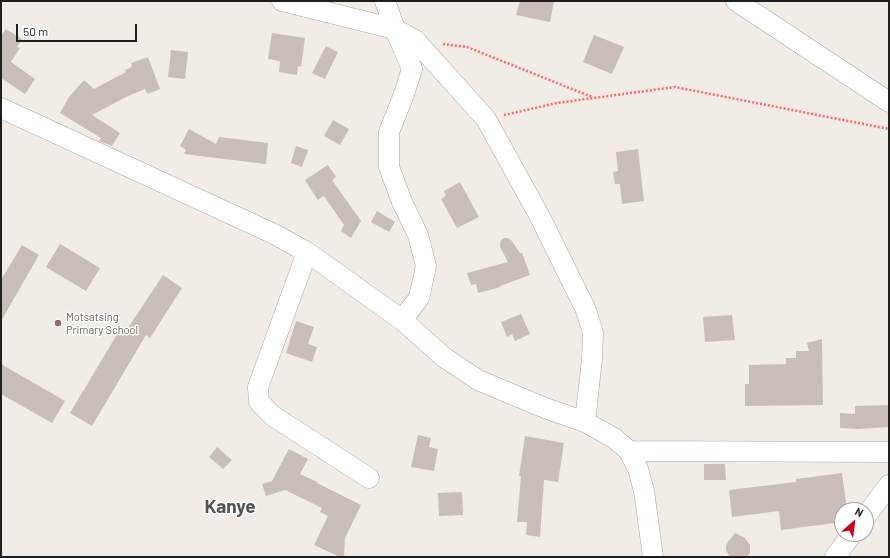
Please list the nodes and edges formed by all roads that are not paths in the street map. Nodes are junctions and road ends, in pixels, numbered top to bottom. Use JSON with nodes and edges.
{"nodes":[{"id":1,"x":282,"y":1,"type":"edge"},
{"id":2,"x":385,"y":1,"type":"edge"},
{"id":3,"x":736,"y":1,"type":"edge"},
{"id":4,"x":395,"y":29,"type":"junction"},
{"id":5,"x":889,"y":102,"type":"edge"},
{"id":6,"x":1,"y":108,"type":"edge"},
{"id":7,"x":307,"y":252,"type":"junction"},
{"id":8,"x":402,"y":320,"type":"junction"},
{"id":9,"x":585,"y":422,"type":"junction"},
{"id":10,"x":629,"y":451,"type":"junction"},
{"id":11,"x":889,"y":452,"type":"edge"},
{"id":12,"x":370,"y":478,"type":"dead end"},
{"id":13,"x":889,"y":485,"type":"edge"},
{"id":14,"x":874,"y":505,"type":"edge"},
{"id":15,"x":846,"y":542,"type":"edge"},
{"id":16,"x":653,"y":557,"type":"edge"},
{"id":17,"x":835,"y":557,"type":"edge"}],
"edges":[{"from":1,"to":4,"type":"street"},
{"from":2,"to":4,"type":"street"},
{"from":3,"to":5,"type":"street"},
{"from":4,"to":8,"type":"street"},
{"from":4,"to":9,"type":"street"},
{"from":6,"to":7,"type":"street"},
{"from":7,"to":8,"type":"street"},
{"from":7,"to":12,"type":"street"},
{"from":8,"to":9,"type":"street"},
{"from":9,"to":10,"type":"street"},
{"from":10,"to":11,"type":"street"},
{"from":10,"to":16,"type":"street"},
{"from":13,"to":14,"type":"street"},
{"from":15,"to":17,"type":"street"}]}
